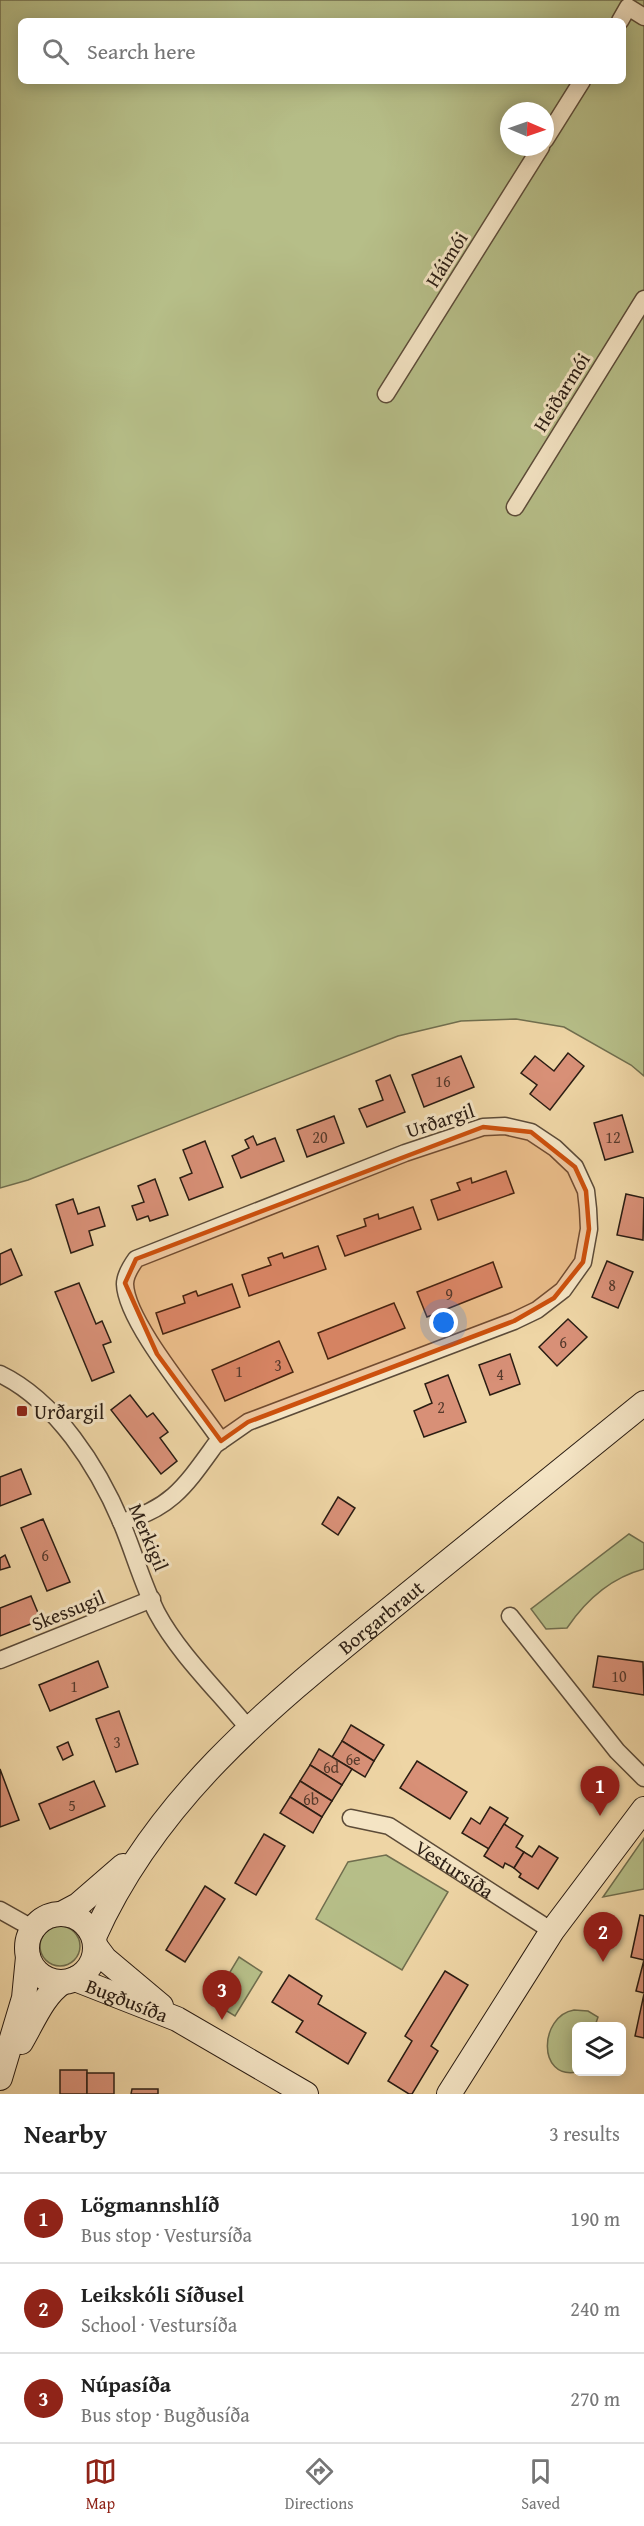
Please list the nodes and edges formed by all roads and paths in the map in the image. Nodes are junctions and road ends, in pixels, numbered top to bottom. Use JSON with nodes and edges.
{"nodes":[{"id":1,"x":624,"y":14,"type":"edge"},
{"id":2,"x":644,"y":17,"type":"edge"},
{"id":3,"x":580,"y":84,"type":"edge"},
{"id":4,"x":554,"y":126,"type":"edge"},
{"id":5,"x":535,"y":156,"type":"edge"},
{"id":6,"x":644,"y":299,"type":"edge"},
{"id":7,"x":386,"y":394,"type":"dead end"},
{"id":8,"x":515,"y":507,"type":"dead end"},
{"id":9,"x":0,"y":1374,"type":"edge"},
{"id":10,"x":644,"y":1403,"type":"edge"},
{"id":11,"x":221,"y":1441,"type":"junction"},
{"id":12,"x":121,"y":1522,"type":"junction"},
{"id":13,"x":152,"y":1599,"type":"junction"},
{"id":14,"x":510,"y":1616,"type":"dead end"},
{"id":15,"x":0,"y":1660,"type":"edge"},
{"id":16,"x":248,"y":1728,"type":"junction"},
{"id":17,"x":644,"y":1778,"type":"edge"},
{"id":18,"x":644,"y":1809,"type":"edge"},
{"id":19,"x":351,"y":1818,"type":"dead end"},
{"id":20,"x":139,"y":1853,"type":"junction"},
{"id":21,"x":0,"y":1910,"type":"edge"},
{"id":22,"x":63,"y":1913,"type":"junction"},
{"id":23,"x":32,"y":1929,"type":"junction"},
{"id":24,"x":552,"y":1931,"type":"junction"},
{"id":25,"x":95,"y":1942,"type":"junction"},
{"id":26,"x":28,"y":1957,"type":"junction"},
{"id":27,"x":69,"y":1981,"type":"junction"},
{"id":28,"x":177,"y":2019,"type":"junction"},
{"id":29,"x":1,"y":2076,"type":"edge"},
{"id":30,"x":303,"y":2093,"type":"edge"},
{"id":31,"x":448,"y":2094,"type":"edge"}],
"edges":[{"from":1,"to":2,"type":"street"},
{"from":3,"to":4,"type":"street"},
{"from":5,"to":7,"type":"street","name":"Háimói"},
{"from":6,"to":8,"type":"street","name":"Heiðarmói"},
{"from":9,"to":12,"type":"street","name":"Merkigil"},
{"from":10,"to":16,"type":"street","name":"Borgarbraut"},
{"from":11,"to":11,"type":"street","name":"Urðargil"},
{"from":11,"to":12,"type":"street","name":"Urðargil"},
{"from":12,"to":13,"type":"street","name":"Merkigil"},
{"from":13,"to":15,"type":"street","name":"Skessugil"},
{"from":13,"to":16,"type":"street","name":"Merkigil"},
{"from":14,"to":17,"type":"street"},
{"from":16,"to":20,"type":"street","name":"Borgarbraut"},
{"from":18,"to":24,"type":"street"},
{"from":19,"to":24,"type":"street","name":"Vestursíða"},
{"from":20,"to":22,"type":"street","name":"Borgarbraut"},
{"from":20,"to":25,"type":"street","name":"Borgarbraut"},
{"from":21,"to":23,"type":"street"},
{"from":22,"to":23,"type":"street"},
{"from":22,"to":25,"type":"street"},
{"from":23,"to":26,"type":"street"},
{"from":24,"to":31,"type":"street"},
{"from":25,"to":27,"type":"street"},
{"from":25,"to":28,"type":"street","name":"Bugðusíða"},
{"from":26,"to":27,"type":"street"},
{"from":26,"to":29,"type":"street"},
{"from":27,"to":28,"type":"street","name":"Bugðusíða"},
{"from":27,"to":29,"type":"street"},
{"from":28,"to":30,"type":"street","name":"Bugðusíða"}]}
